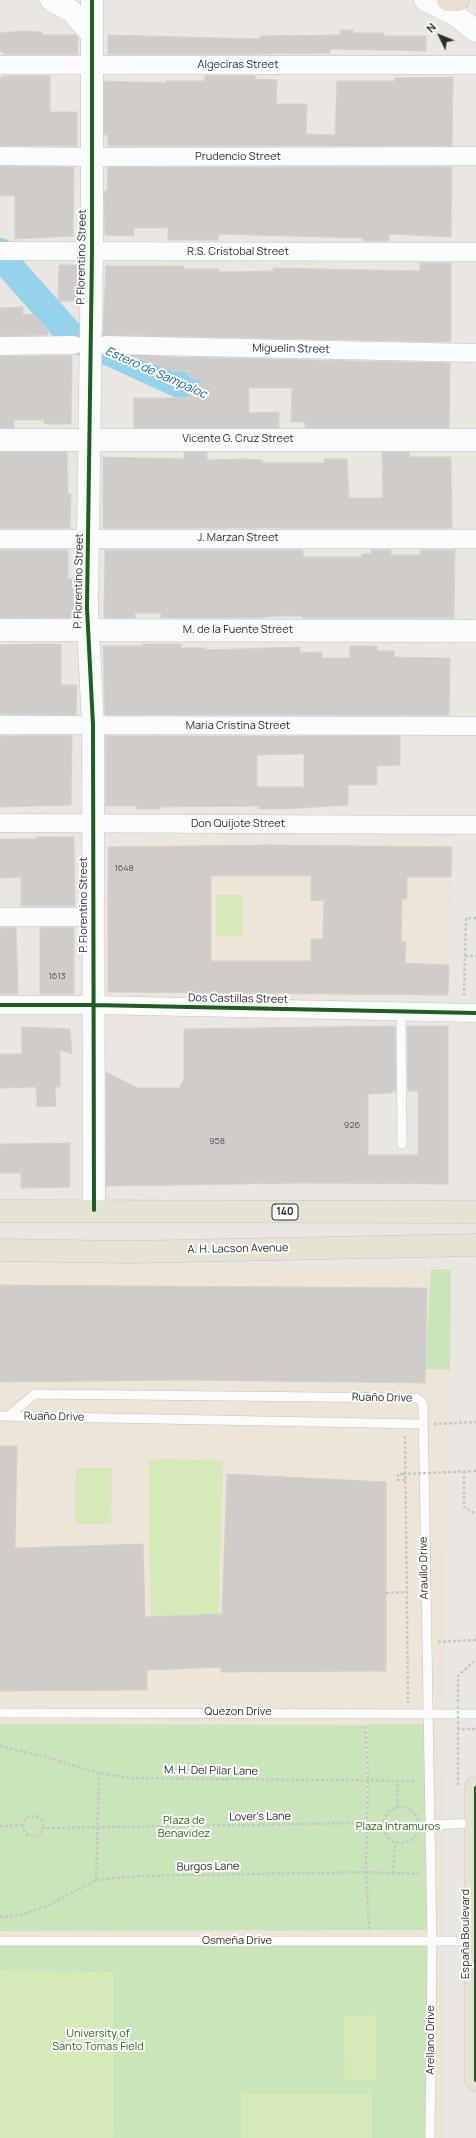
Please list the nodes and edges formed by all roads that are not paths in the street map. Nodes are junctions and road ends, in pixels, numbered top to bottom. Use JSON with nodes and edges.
{"nodes":[{"id":1,"x":51,"y":0,"type":"edge"},
{"id":2,"x":92,"y":0,"type":"edge"},
{"id":3,"x":425,"y":0,"type":"edge"},
{"id":4,"x":448,"y":0,"type":"edge"},
{"id":5,"x":458,"y":0,"type":"edge"},
{"id":6,"x":476,"y":31,"type":"edge"},
{"id":7,"x":92,"y":34,"type":"junction"},
{"id":8,"x":92,"y":64,"type":"junction"},
{"id":9,"x":0,"y":65,"type":"edge"},
{"id":10,"x":476,"y":65,"type":"edge"},
{"id":11,"x":0,"y":156,"type":"edge"},
{"id":12,"x":476,"y":156,"type":"edge"},
{"id":13,"x":92,"y":157,"type":"junction"},
{"id":14,"x":8,"y":251,"type":"edge"},
{"id":15,"x":92,"y":252,"type":"junction"},
{"id":16,"x":476,"y":252,"type":"edge"},
{"id":17,"x":74,"y":345,"type":"dead end"},
{"id":18,"x":106,"y":345,"type":"dead end"},
{"id":19,"x":0,"y":346,"type":"edge"},
{"id":20,"x":476,"y":353,"type":"edge"},
{"id":21,"x":88,"y":439,"type":"junction"},
{"id":22,"x":0,"y":440,"type":"edge"},
{"id":23,"x":476,"y":440,"type":"edge"},
{"id":24,"x":89,"y":538,"type":"junction"},
{"id":25,"x":0,"y":539,"type":"edge"},
{"id":26,"x":476,"y":539,"type":"edge"},
{"id":27,"x":87,"y":629,"type":"junction"},
{"id":28,"x":0,"y":630,"type":"edge"},
{"id":29,"x":476,"y":631,"type":"edge"},
{"id":30,"x":0,"y":725,"type":"edge"},
{"id":31,"x":93,"y":725,"type":"junction"},
{"id":32,"x":476,"y":726,"type":"edge"},
{"id":33,"x":0,"y":824,"type":"edge"},
{"id":34,"x":93,"y":824,"type":"junction"},
{"id":35,"x":476,"y":825,"type":"edge"},
{"id":36,"x":0,"y":917,"type":"edge"},
{"id":37,"x":93,"y":917,"type":"junction"},
{"id":38,"x":94,"y":1005,"type":"junction"},
{"id":39,"x":0,"y":1006,"type":"edge"},
{"id":40,"x":401,"y":1011,"type":"junction"},
{"id":41,"x":476,"y":1013,"type":"edge"},
{"id":42,"x":402,"y":1144,"type":"dead end"},
{"id":43,"x":94,"y":1210,"type":"junction"},
{"id":44,"x":0,"y":1211,"type":"edge"},
{"id":45,"x":476,"y":1212,"type":"edge"},
{"id":46,"x":476,"y":1245,"type":"edge"},
{"id":47,"x":0,"y":1250,"type":"edge"},
{"id":48,"x":4,"y":1416,"type":"edge"},
{"id":49,"x":426,"y":1424,"type":"junction"},
{"id":50,"x":0,"y":1712,"type":"edge"},
{"id":51,"x":426,"y":1712,"type":"junction"},
{"id":52,"x":476,"y":1714,"type":"edge"},
{"id":53,"x":466,"y":1787,"type":"edge"},
{"id":54,"x":475,"y":1824,"type":"edge"},
{"id":55,"x":429,"y":1825,"type":"junction"},
{"id":56,"x":0,"y":1941,"type":"edge"},
{"id":57,"x":475,"y":1941,"type":"junction"},
{"id":58,"x":432,"y":1942,"type":"junction"},
{"id":59,"x":476,"y":2080,"type":"edge"},
{"id":60,"x":430,"y":2138,"type":"edge"}],
"edges":[{"from":1,"to":7,"type":"street"},
{"from":2,"to":7,"type":"street","name":"P. Florentino Street"},
{"from":3,"to":6,"type":"street"},
{"from":4,"to":5,"type":"highway"},
{"from":7,"to":8,"type":"street","name":"P. Florentino Street"},
{"from":8,"to":9,"type":"street","name":"Algeciras Street"},
{"from":8,"to":10,"type":"street","name":"Algeciras Street"},
{"from":8,"to":13,"type":"street","name":"P. Florentino Street"},
{"from":11,"to":13,"type":"street","name":"Prudencio Street"},
{"from":12,"to":13,"type":"street","name":"Prudencio Street"},
{"from":13,"to":15,"type":"street","name":"P. Florentino Street"},
{"from":14,"to":15,"type":"street","name":"R.S. Cristobal Street"},
{"from":15,"to":16,"type":"street","name":"R.S. Cristobal Street"},
{"from":15,"to":21,"type":"street","name":"P. Florentino Street"},
{"from":17,"to":19,"type":"street"},
{"from":18,"to":20,"type":"street","name":"Miguelin Street"},
{"from":21,"to":22,"type":"street","name":"Vicente G. Cruz Street"},
{"from":21,"to":23,"type":"street","name":"Vicente G. Cruz Street"},
{"from":21,"to":24,"type":"street","name":"P. Florentino Street"},
{"from":24,"to":25,"type":"street","name":"J. Marzan Street"},
{"from":24,"to":26,"type":"street","name":"J. Marzan Street"},
{"from":24,"to":27,"type":"street","name":"P. Florentino Street"},
{"from":27,"to":28,"type":"street","name":"M. de la Fuente Street"},
{"from":27,"to":29,"type":"street","name":"M. de la Fuente Street"},
{"from":27,"to":31,"type":"street","name":"P. Florentino Street"},
{"from":30,"to":31,"type":"street","name":"Maria Cristina Street"},
{"from":31,"to":32,"type":"street","name":"Maria Cristina Street"},
{"from":31,"to":34,"type":"street","name":"P. Florentino Street"},
{"from":33,"to":34,"type":"street","name":"Don Quijote Street"},
{"from":34,"to":35,"type":"street","name":"Don Quijote Street"},
{"from":34,"to":37,"type":"street","name":"P. Florentino Street"},
{"from":36,"to":37,"type":"street"},
{"from":37,"to":38,"type":"street","name":"P. Florentino Street"},
{"from":38,"to":39,"type":"street","name":"Dos Castillas Street"},
{"from":38,"to":40,"type":"street","name":"Dos Castillas Street"},
{"from":38,"to":43,"type":"street","name":"P. Florentino Street"},
{"from":40,"to":41,"type":"street","name":"Dos Castillas Street"},
{"from":40,"to":42,"type":"lane"},
{"from":43,"to":44,"type":"main road","number":"140"},
{"from":43,"to":45,"type":"main road","number":"140"},
{"from":46,"to":47,"type":"main road","name":"A. H. Lacson Avenue"},
{"from":48,"to":49,"type":"lane","name":"Ruaño Drive"},
{"from":48,"to":49,"type":"lane","name":"Ruaño Drive"},
{"from":49,"to":51,"type":"lane","name":"Araullo Drive"},
{"from":50,"to":51,"type":"lane","name":"Quezon Drive"},
{"from":51,"to":52,"type":"lane","name":"Quezon Drive"},
{"from":51,"to":55,"type":"lane"},
{"from":53,"to":54,"type":"main road","name":"España Boulevard"},
{"from":54,"to":55,"type":"lane"},
{"from":54,"to":57,"type":"main road","name":"España Boulevard"},
{"from":55,"to":58,"type":"lane"},
{"from":56,"to":58,"type":"lane","name":"Osmeña Drive"},
{"from":57,"to":58,"type":"lane","name":"Osmeña Drive"},
{"from":57,"to":59,"type":"main road","name":"España Boulevard"},
{"from":58,"to":60,"type":"lane","name":"Arellano Drive"}]}
